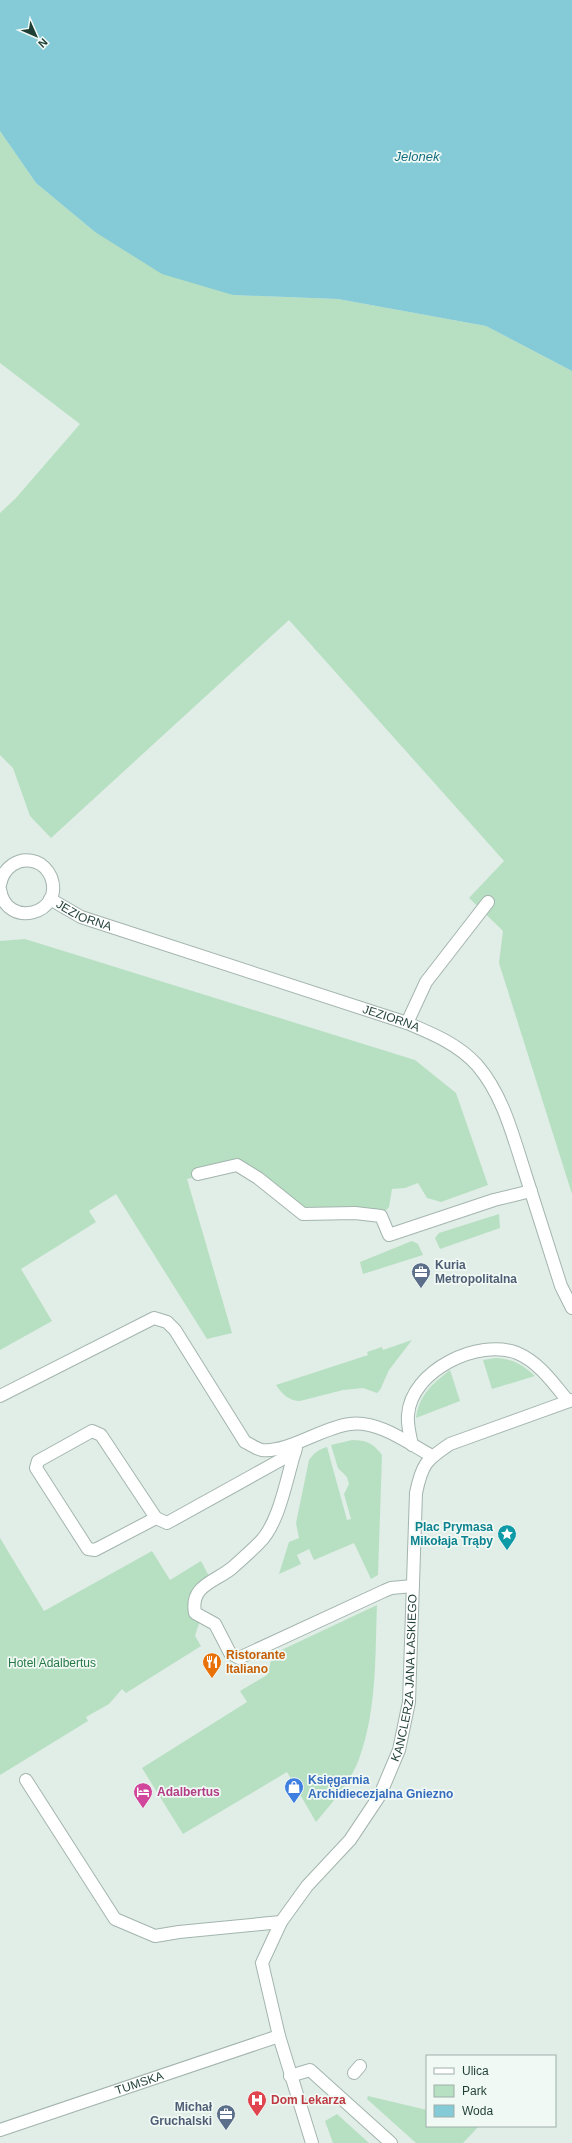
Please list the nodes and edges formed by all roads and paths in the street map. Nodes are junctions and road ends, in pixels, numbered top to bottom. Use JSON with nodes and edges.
{"nodes":[{"id":1,"x":0,"y":883,"type":"edge"},
{"id":2,"x":50,"y":899,"type":"junction"},
{"id":3,"x":488,"y":902,"type":"dead end"},
{"id":4,"x":12,"y":910,"type":"junction"},
{"id":5,"x":0,"y":914,"type":"edge"},
{"id":6,"x":407,"y":1023,"type":"junction"},
{"id":7,"x":198,"y":1174,"type":"dead end"},
{"id":8,"x":531,"y":1192,"type":"junction"},
{"id":9,"x":572,"y":1308,"type":"edge"},
{"id":10,"x":0,"y":1396,"type":"edge"},
{"id":11,"x":570,"y":1401,"type":"edge"},
{"id":12,"x":412,"y":1445,"type":"junction"},
{"id":13,"x":297,"y":1446,"type":"junction"},
{"id":14,"x":432,"y":1456,"type":"junction"},
{"id":15,"x":156,"y":1518,"type":"junction"},
{"id":16,"x":413,"y":1586,"type":"junction"},
{"id":17,"x":26,"y":1780,"type":"dead end"},
{"id":18,"x":281,"y":1922,"type":"junction"},
{"id":19,"x":279,"y":2036,"type":"junction"},
{"id":20,"x":290,"y":2076,"type":"junction"},
{"id":21,"x":0,"y":2130,"type":"edge"},
{"id":22,"x":312,"y":2143,"type":"edge"},
{"id":23,"x":391,"y":2143,"type":"edge"}],
"edges":[{"from":1,"to":2,"type":"street"},
{"from":1,"to":4,"type":"street"},
{"from":2,"to":4,"type":"street"},
{"from":2,"to":6,"type":"street","name":"JEZIORNA"},
{"from":3,"to":6,"type":"street"},
{"from":4,"to":5,"type":"street"},
{"from":6,"to":8,"type":"street","name":"JEZIORNA"},
{"from":7,"to":8,"type":"street"},
{"from":8,"to":9,"type":"street","name":"JEZIORNA"},
{"from":10,"to":13,"type":"street"},
{"from":11,"to":12,"type":"street"},
{"from":11,"to":14,"type":"street","name":"KANCLERZA JANA ŁASKIEGO"},
{"from":12,"to":13,"type":"street"},
{"from":12,"to":14,"type":"street"},
{"from":13,"to":15,"type":"street"},
{"from":13,"to":16,"type":"street"},
{"from":14,"to":16,"type":"street","name":"KANCLERZA JANA ŁASKIEGO"},
{"from":15,"to":15,"type":"street"},
{"from":16,"to":18,"type":"street","name":"KANCLERZA JANA ŁASKIEGO"},
{"from":17,"to":18,"type":"street"},
{"from":18,"to":19,"type":"street","name":"KANCLERZA JANA ŁASKIEGO"},
{"from":19,"to":20,"type":"street","name":"KANCLERZA JANA ŁASKIEGO"},
{"from":19,"to":21,"type":"street","name":"TUMSKA"},
{"from":20,"to":22,"type":"street","name":"KANCLERZA JANA ŁASKIEGO"},
{"from":20,"to":23,"type":"street"}]}
